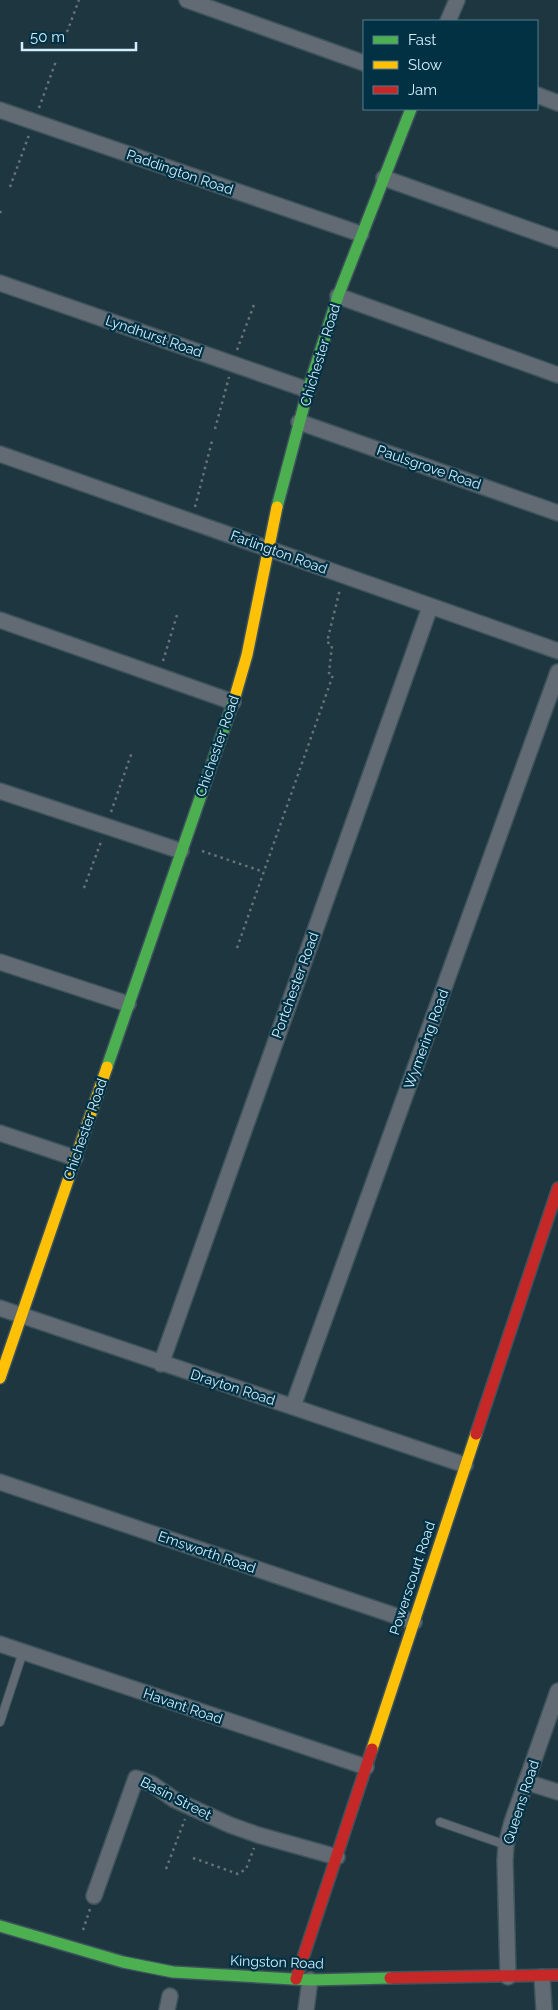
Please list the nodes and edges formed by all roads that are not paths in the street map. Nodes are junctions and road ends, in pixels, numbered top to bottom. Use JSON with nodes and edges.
{"nodes":[{"id":1,"x":187,"y":0,"type":"edge"},
{"id":2,"x":457,"y":0,"type":"edge"},
{"id":3,"x":448,"y":20,"type":"edge"},
{"id":4,"x":363,"y":63,"type":"edge"},
{"id":5,"x":538,"y":95,"type":"edge"},
{"id":6,"x":558,"y":103,"type":"edge"},
{"id":7,"x":0,"y":110,"type":"edge"},
{"id":8,"x":411,"y":110,"type":"edge"},
{"id":9,"x":384,"y":178,"type":"junction"},
{"id":10,"x":361,"y":234,"type":"junction"},
{"id":11,"x":558,"y":240,"type":"edge"},
{"id":12,"x":0,"y":283,"type":"edge"},
{"id":13,"x":338,"y":296,"type":"junction"},
{"id":14,"x":558,"y":375,"type":"edge"},
{"id":15,"x":308,"y":390,"type":"junction"},
{"id":16,"x":299,"y":422,"type":"junction"},
{"id":17,"x":0,"y":454,"type":"edge"},
{"id":18,"x":558,"y":513,"type":"edge"},
{"id":19,"x":268,"y":548,"type":"junction"},
{"id":20,"x":430,"y":607,"type":"junction"},
{"id":21,"x":0,"y":620,"type":"edge"},
{"id":22,"x":558,"y":651,"type":"edge"},
{"id":23,"x":558,"y":672,"type":"edge"},
{"id":24,"x":233,"y":702,"type":"junction"},
{"id":25,"x":0,"y":791,"type":"edge"},
{"id":26,"x":182,"y":848,"type":"junction"},
{"id":27,"x":0,"y":962,"type":"edge"},
{"id":28,"x":128,"y":1004,"type":"junction"},
{"id":29,"x":0,"y":1133,"type":"edge"},
{"id":30,"x":75,"y":1158,"type":"junction"},
{"id":31,"x":558,"y":1188,"type":"edge"},
{"id":32,"x":0,"y":1308,"type":"edge"},
{"id":33,"x":21,"y":1315,"type":"junction"},
{"id":34,"x":161,"y":1364,"type":"junction"},
{"id":35,"x":0,"y":1378,"type":"edge"},
{"id":36,"x":293,"y":1406,"type":"junction"},
{"id":37,"x":465,"y":1465,"type":"junction"},
{"id":38,"x":0,"y":1482,"type":"edge"},
{"id":39,"x":414,"y":1622,"type":"junction"},
{"id":40,"x":0,"y":1644,"type":"edge"},
{"id":41,"x":23,"y":1652,"type":"junction"},
{"id":42,"x":558,"y":1691,"type":"edge"},
{"id":43,"x":0,"y":1722,"type":"edge"},
{"id":44,"x":366,"y":1767,"type":"junction"},
{"id":45,"x":526,"y":1782,"type":"junction"},
{"id":46,"x":558,"y":1792,"type":"edge"},
{"id":47,"x":440,"y":1822,"type":"dead end"},
{"id":48,"x":506,"y":1845,"type":"junction"},
{"id":49,"x":337,"y":1857,"type":"junction"},
{"id":50,"x":94,"y":1896,"type":"road end"},
{"id":51,"x":0,"y":1926,"type":"edge"},
{"id":52,"x":558,"y":1975,"type":"edge"},
{"id":53,"x":542,"y":1976,"type":"junction"},
{"id":54,"x":508,"y":1977,"type":"junction"},
{"id":55,"x":303,"y":1979,"type":"junction"},
{"id":56,"x":306,"y":2010,"type":"edge"},
{"id":57,"x":544,"y":2010,"type":"edge"}],
"edges":[{"from":1,"to":4,"type":"street"},
{"from":2,"to":3,"type":"street"},
{"from":5,"to":6,"type":"street"},
{"from":7,"to":10,"type":"street","name":"Paddington Road"},
{"from":8,"to":9,"type":"street","name":"Chichester Road"},
{"from":9,"to":10,"type":"street","name":"Chichester Road"},
{"from":9,"to":11,"type":"street"},
{"from":10,"to":13,"type":"street","name":"Chichester Road"},
{"from":12,"to":15,"type":"street","name":"Lyndhurst Road"},
{"from":13,"to":14,"type":"street"},
{"from":13,"to":15,"type":"street","name":"Chichester Road"},
{"from":15,"to":16,"type":"street","name":"Chichester Road"},
{"from":16,"to":18,"type":"street","name":"Paulsgrove Road"},
{"from":16,"to":19,"type":"street","name":"Chichester Road"},
{"from":17,"to":19,"type":"street","name":"Farlington Road"},
{"from":19,"to":20,"type":"street","name":"Farlington Road"},
{"from":19,"to":24,"type":"street","name":"Chichester Road"},
{"from":20,"to":22,"type":"street","name":"Farlington Road"},
{"from":20,"to":34,"type":"street","name":"Portchester Road"},
{"from":21,"to":24,"type":"street"},
{"from":23,"to":36,"type":"street","name":"Wymering Road"},
{"from":24,"to":26,"type":"street","name":"Chichester Road"},
{"from":25,"to":26,"type":"street"},
{"from":26,"to":28,"type":"street","name":"Chichester Road"},
{"from":27,"to":28,"type":"street"},
{"from":28,"to":30,"type":"street","name":"Chichester Road"},
{"from":29,"to":30,"type":"street"},
{"from":30,"to":33,"type":"street","name":"Chichester Road"},
{"from":31,"to":37,"type":"street","name":"Powerscourt Road"},
{"from":32,"to":33,"type":"street","name":"Drayton Road"},
{"from":33,"to":34,"type":"street","name":"Drayton Road"},
{"from":33,"to":35,"type":"street","name":"Chichester Road"},
{"from":34,"to":36,"type":"street","name":"Drayton Road"},
{"from":36,"to":37,"type":"street","name":"Drayton Road"},
{"from":37,"to":39,"type":"street","name":"Powerscourt Road"},
{"from":38,"to":39,"type":"street","name":"Emsworth Road"},
{"from":39,"to":44,"type":"street","name":"Powerscourt Road"},
{"from":40,"to":41,"type":"street","name":"Havant Road"},
{"from":41,"to":43,"type":"lane"},
{"from":41,"to":44,"type":"street","name":"Havant Road"},
{"from":42,"to":45,"type":"street","name":"Queens Road"},
{"from":44,"to":49,"type":"street","name":"Powerscourt Road"},
{"from":45,"to":46,"type":"street"},
{"from":45,"to":48,"type":"street","name":"Queens Road"},
{"from":47,"to":48,"type":"lane"},
{"from":48,"to":54,"type":"street","name":"Queens Road"},
{"from":49,"to":50,"type":"street","name":"Basin Street"},
{"from":49,"to":55,"type":"street","name":"Powerscourt Road"},
{"from":51,"to":55,"type":"street","name":"Kingston Road"},
{"from":52,"to":53,"type":"street","name":"Kingston Road"},
{"from":53,"to":54,"type":"street","name":"Kingston Road"},
{"from":53,"to":57,"type":"street"},
{"from":54,"to":55,"type":"street","name":"Kingston Road"},
{"from":55,"to":56,"type":"street"}]}
